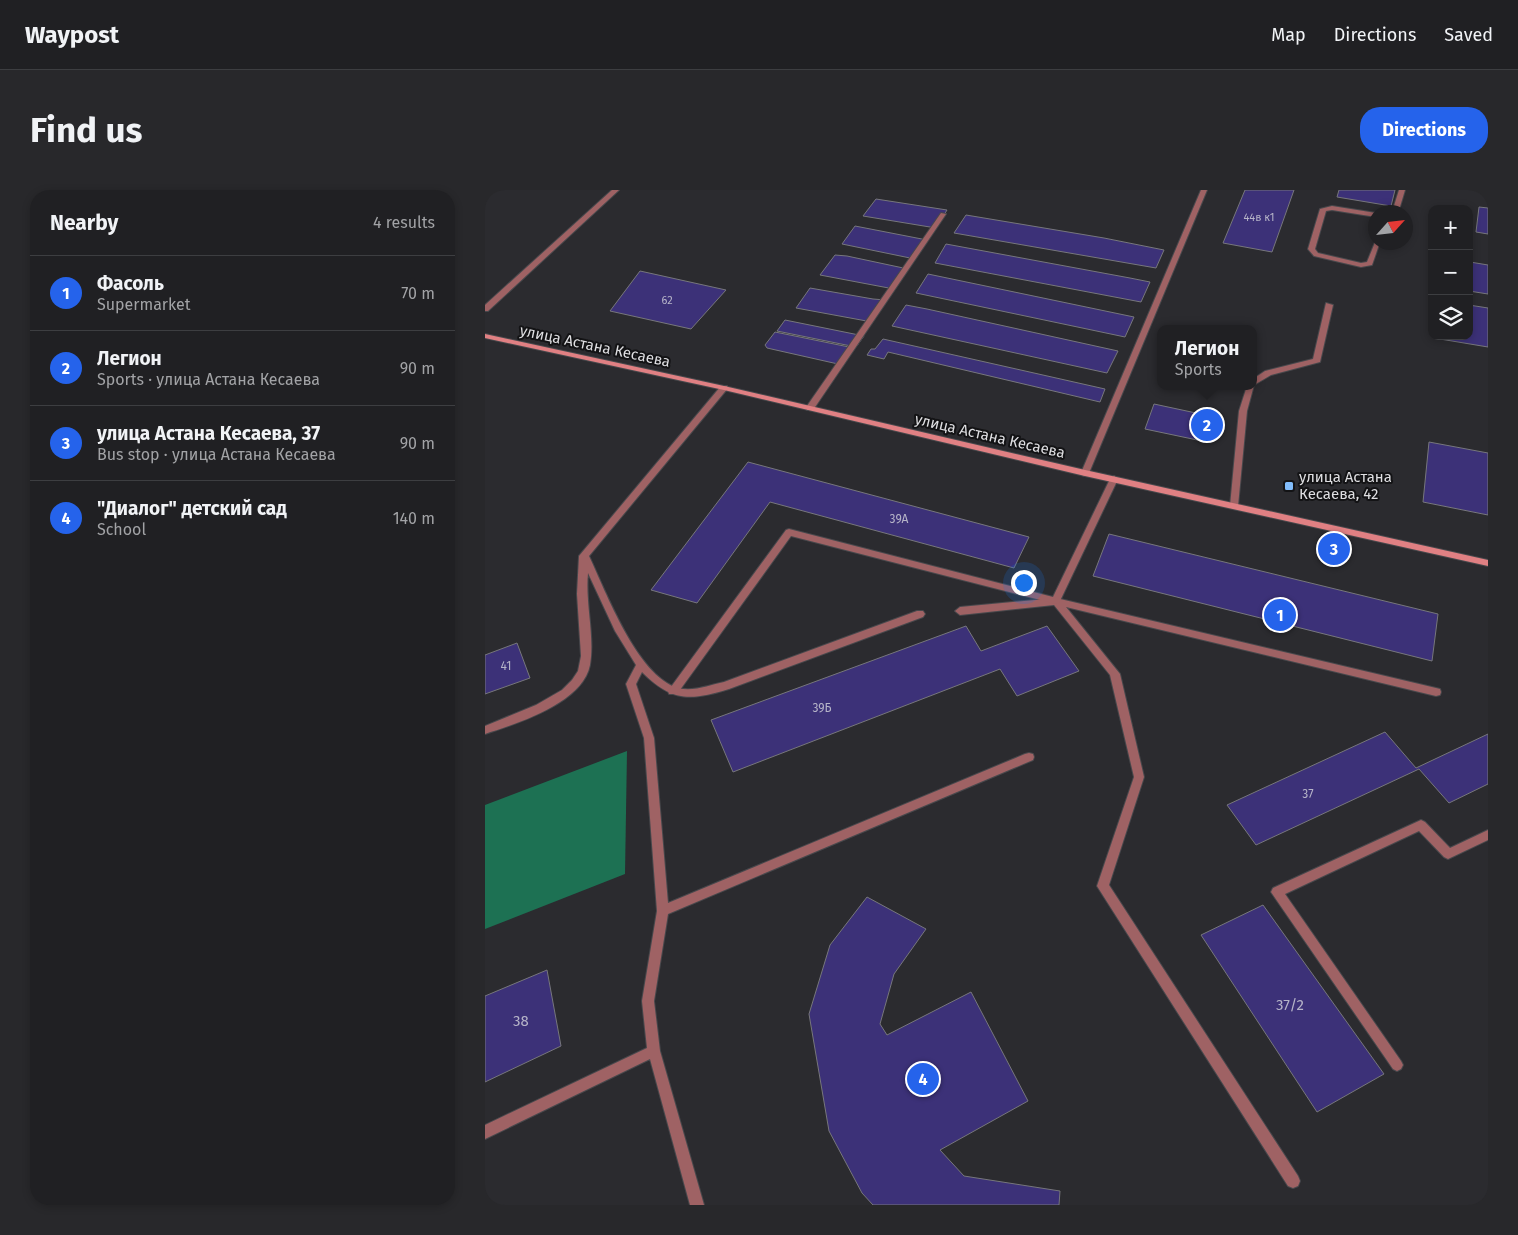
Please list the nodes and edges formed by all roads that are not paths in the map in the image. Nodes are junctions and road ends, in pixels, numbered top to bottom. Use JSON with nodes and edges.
{"nodes":[{"id":1,"x":616,"y":190,"type":"edge"},
{"id":2,"x":1203,"y":190,"type":"edge"},
{"id":3,"x":1402,"y":190,"type":"edge"},
{"id":4,"x":1398,"y":205,"type":"edge"},
{"id":5,"x":943,"y":214,"type":"dead end"},
{"id":6,"x":1368,"y":215,"type":"edge"},
{"id":7,"x":1375,"y":250,"type":"edge"},
{"id":8,"x":1329,"y":305,"type":"dead end"},
{"id":9,"x":485,"y":309,"type":"edge"},
{"id":10,"x":485,"y":336,"type":"edge"},
{"id":11,"x":1257,"y":381,"type":"edge"},
{"id":12,"x":724,"y":388,"type":"junction"},
{"id":13,"x":1250,"y":390,"type":"edge"},
{"id":14,"x":810,"y":408,"type":"junction"},
{"id":15,"x":1085,"y":473,"type":"junction"},
{"id":16,"x":1114,"y":479,"type":"junction"},
{"id":17,"x":1234,"y":506,"type":"junction"},
{"id":18,"x":584,"y":556,"type":"junction"},
{"id":19,"x":1488,"y":563,"type":"edge"},
{"id":20,"x":1056,"y":601,"type":"junction"},
{"id":21,"x":960,"y":611,"type":"dead end"},
{"id":22,"x":920,"y":614,"type":"dead end"},
{"id":23,"x":641,"y":666,"type":"junction"},
{"id":24,"x":673,"y":691,"type":"junction"},
{"id":25,"x":1436,"y":692,"type":"dead end"},
{"id":26,"x":485,"y":730,"type":"edge"},
{"id":27,"x":1029,"y":756,"type":"dead end"},
{"id":28,"x":1488,"y":835,"type":"edge"},
{"id":29,"x":663,"y":911,"type":"junction"},
{"id":30,"x":654,"y":1052,"type":"junction"},
{"id":31,"x":1397,"y":1065,"type":"dead end"},
{"id":32,"x":485,"y":1132,"type":"edge"},
{"id":33,"x":1293,"y":1181,"type":"dead end"},
{"id":34,"x":697,"y":1205,"type":"edge"}],
"edges":[{"from":1,"to":9,"type":"street"},
{"from":2,"to":15,"type":"street"},
{"from":3,"to":4,"type":"street"},
{"from":5,"to":14,"type":"street"},
{"from":6,"to":7,"type":"street"},
{"from":8,"to":11,"type":"street"},
{"from":10,"to":12,"type":"street","name":"улица Астана Кесаева"},
{"from":12,"to":14,"type":"street","name":"улица Астана Кесаева"},
{"from":12,"to":18,"type":"street"},
{"from":13,"to":17,"type":"street"},
{"from":14,"to":15,"type":"street","name":"улица Астана Кесаева"},
{"from":15,"to":16,"type":"street","name":"улица Астана Кесаева"},
{"from":16,"to":17,"type":"street","name":"улица Астана Кесаева"},
{"from":16,"to":20,"type":"street"},
{"from":17,"to":19,"type":"street","name":"улица Астана Кесаева"},
{"from":18,"to":23,"type":"street"},
{"from":18,"to":26,"type":"street"},
{"from":20,"to":21,"type":"street"},
{"from":20,"to":24,"type":"street"},
{"from":20,"to":25,"type":"street"},
{"from":20,"to":33,"type":"street"},
{"from":22,"to":24,"type":"street"},
{"from":23,"to":24,"type":"street"},
{"from":23,"to":29,"type":"street"},
{"from":27,"to":29,"type":"street"},
{"from":28,"to":31,"type":"street"},
{"from":29,"to":30,"type":"street"},
{"from":30,"to":32,"type":"street"},
{"from":30,"to":34,"type":"street"}]}
